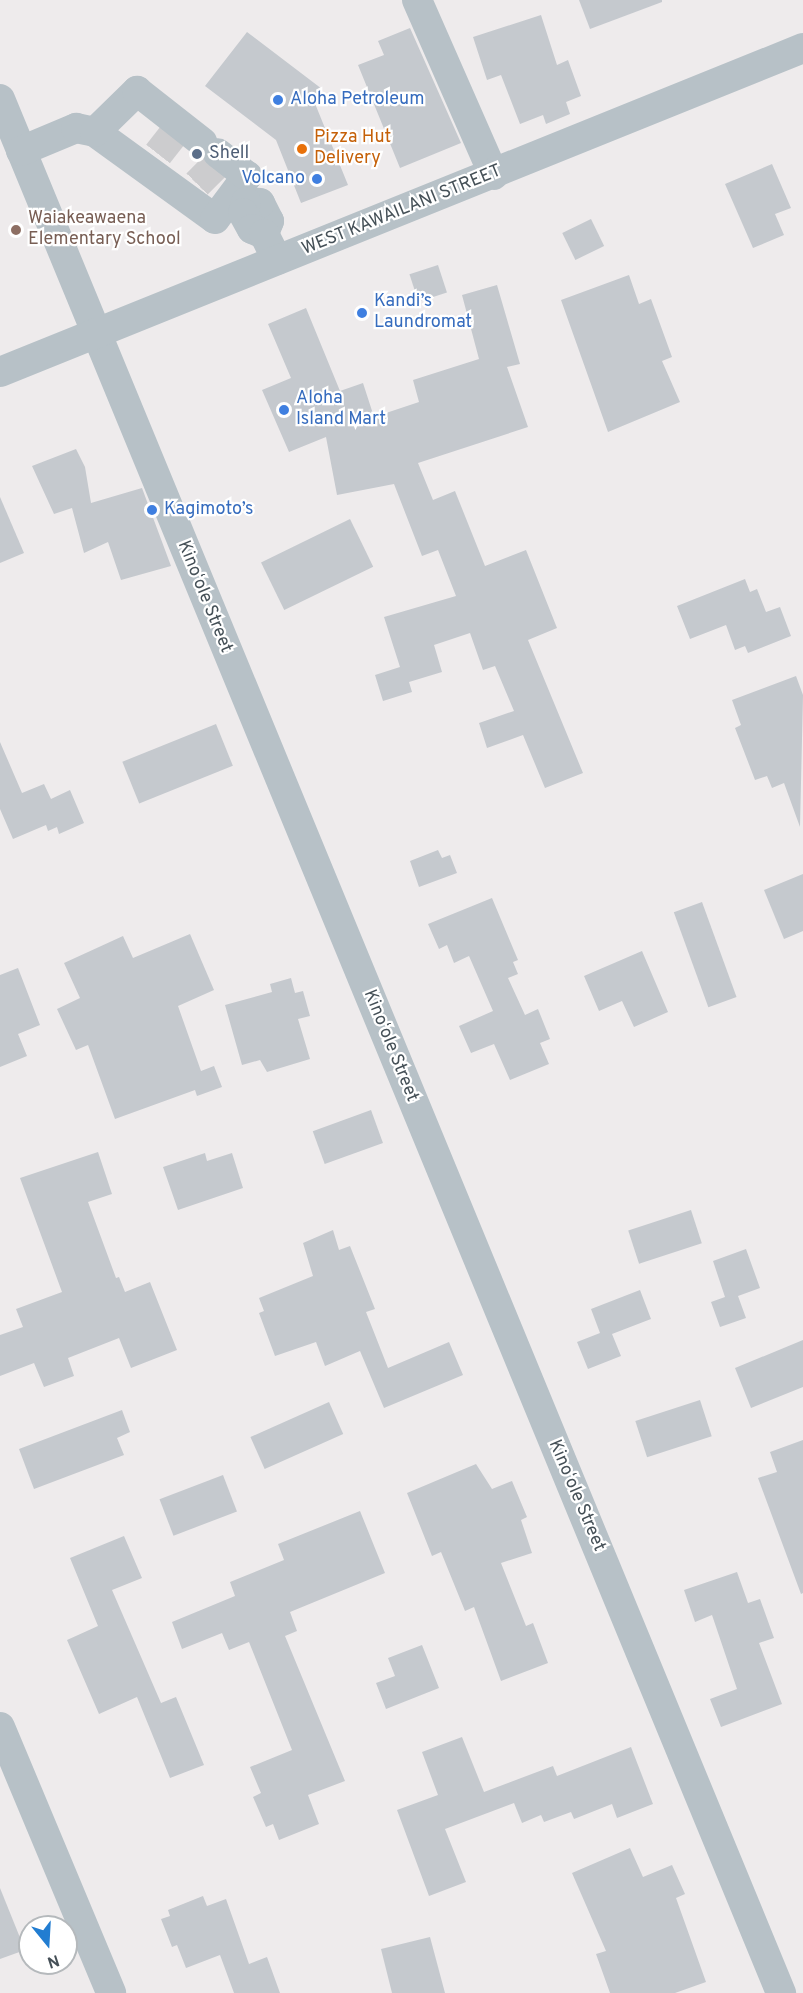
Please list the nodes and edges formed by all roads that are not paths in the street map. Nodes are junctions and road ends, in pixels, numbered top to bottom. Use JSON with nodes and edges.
{"nodes":[{"id":1,"x":417,"y":0,"type":"edge"},
{"id":2,"x":803,"y":48,"type":"edge"},
{"id":3,"x":0,"y":99,"type":"edge"},
{"id":4,"x":95,"y":132,"type":"junction"},
{"id":5,"x":21,"y":151,"type":"junction"},
{"id":6,"x":190,"y":158,"type":"junction"},
{"id":7,"x":494,"y":175,"type":"junction"},
{"id":8,"x":241,"y":197,"type":"junction"},
{"id":9,"x":270,"y":247,"type":"junction"},
{"id":10,"x":94,"y":333,"type":"junction"},
{"id":11,"x":0,"y":372,"type":"edge"},
{"id":12,"x":0,"y":1727,"type":"edge"},
{"id":13,"x":111,"y":1993,"type":"edge"},
{"id":14,"x":782,"y":1993,"type":"edge"}],
"edges":[{"from":1,"to":7,"type":"street"},
{"from":2,"to":7,"type":"street","name":"WEST KAWAILANI STREET"},
{"from":3,"to":5,"type":"street","name":"Kinoʻole Street"},
{"from":4,"to":5,"type":"street"},
{"from":4,"to":6,"type":"street"},
{"from":4,"to":6,"type":"street"},
{"from":5,"to":10,"type":"street","name":"Kinoʻole Street"},
{"from":6,"to":8,"type":"street"},
{"from":6,"to":8,"type":"street"},
{"from":7,"to":9,"type":"street","name":"WEST KAWAILANI STREET"},
{"from":8,"to":9,"type":"street"},
{"from":9,"to":10,"type":"street","name":"WEST KAWAILANI STREET"},
{"from":10,"to":11,"type":"street","name":"WEST KAWAILANI STREET"},
{"from":10,"to":14,"type":"street","name":"Kinoʻole Street"},
{"from":12,"to":13,"type":"street"}]}
